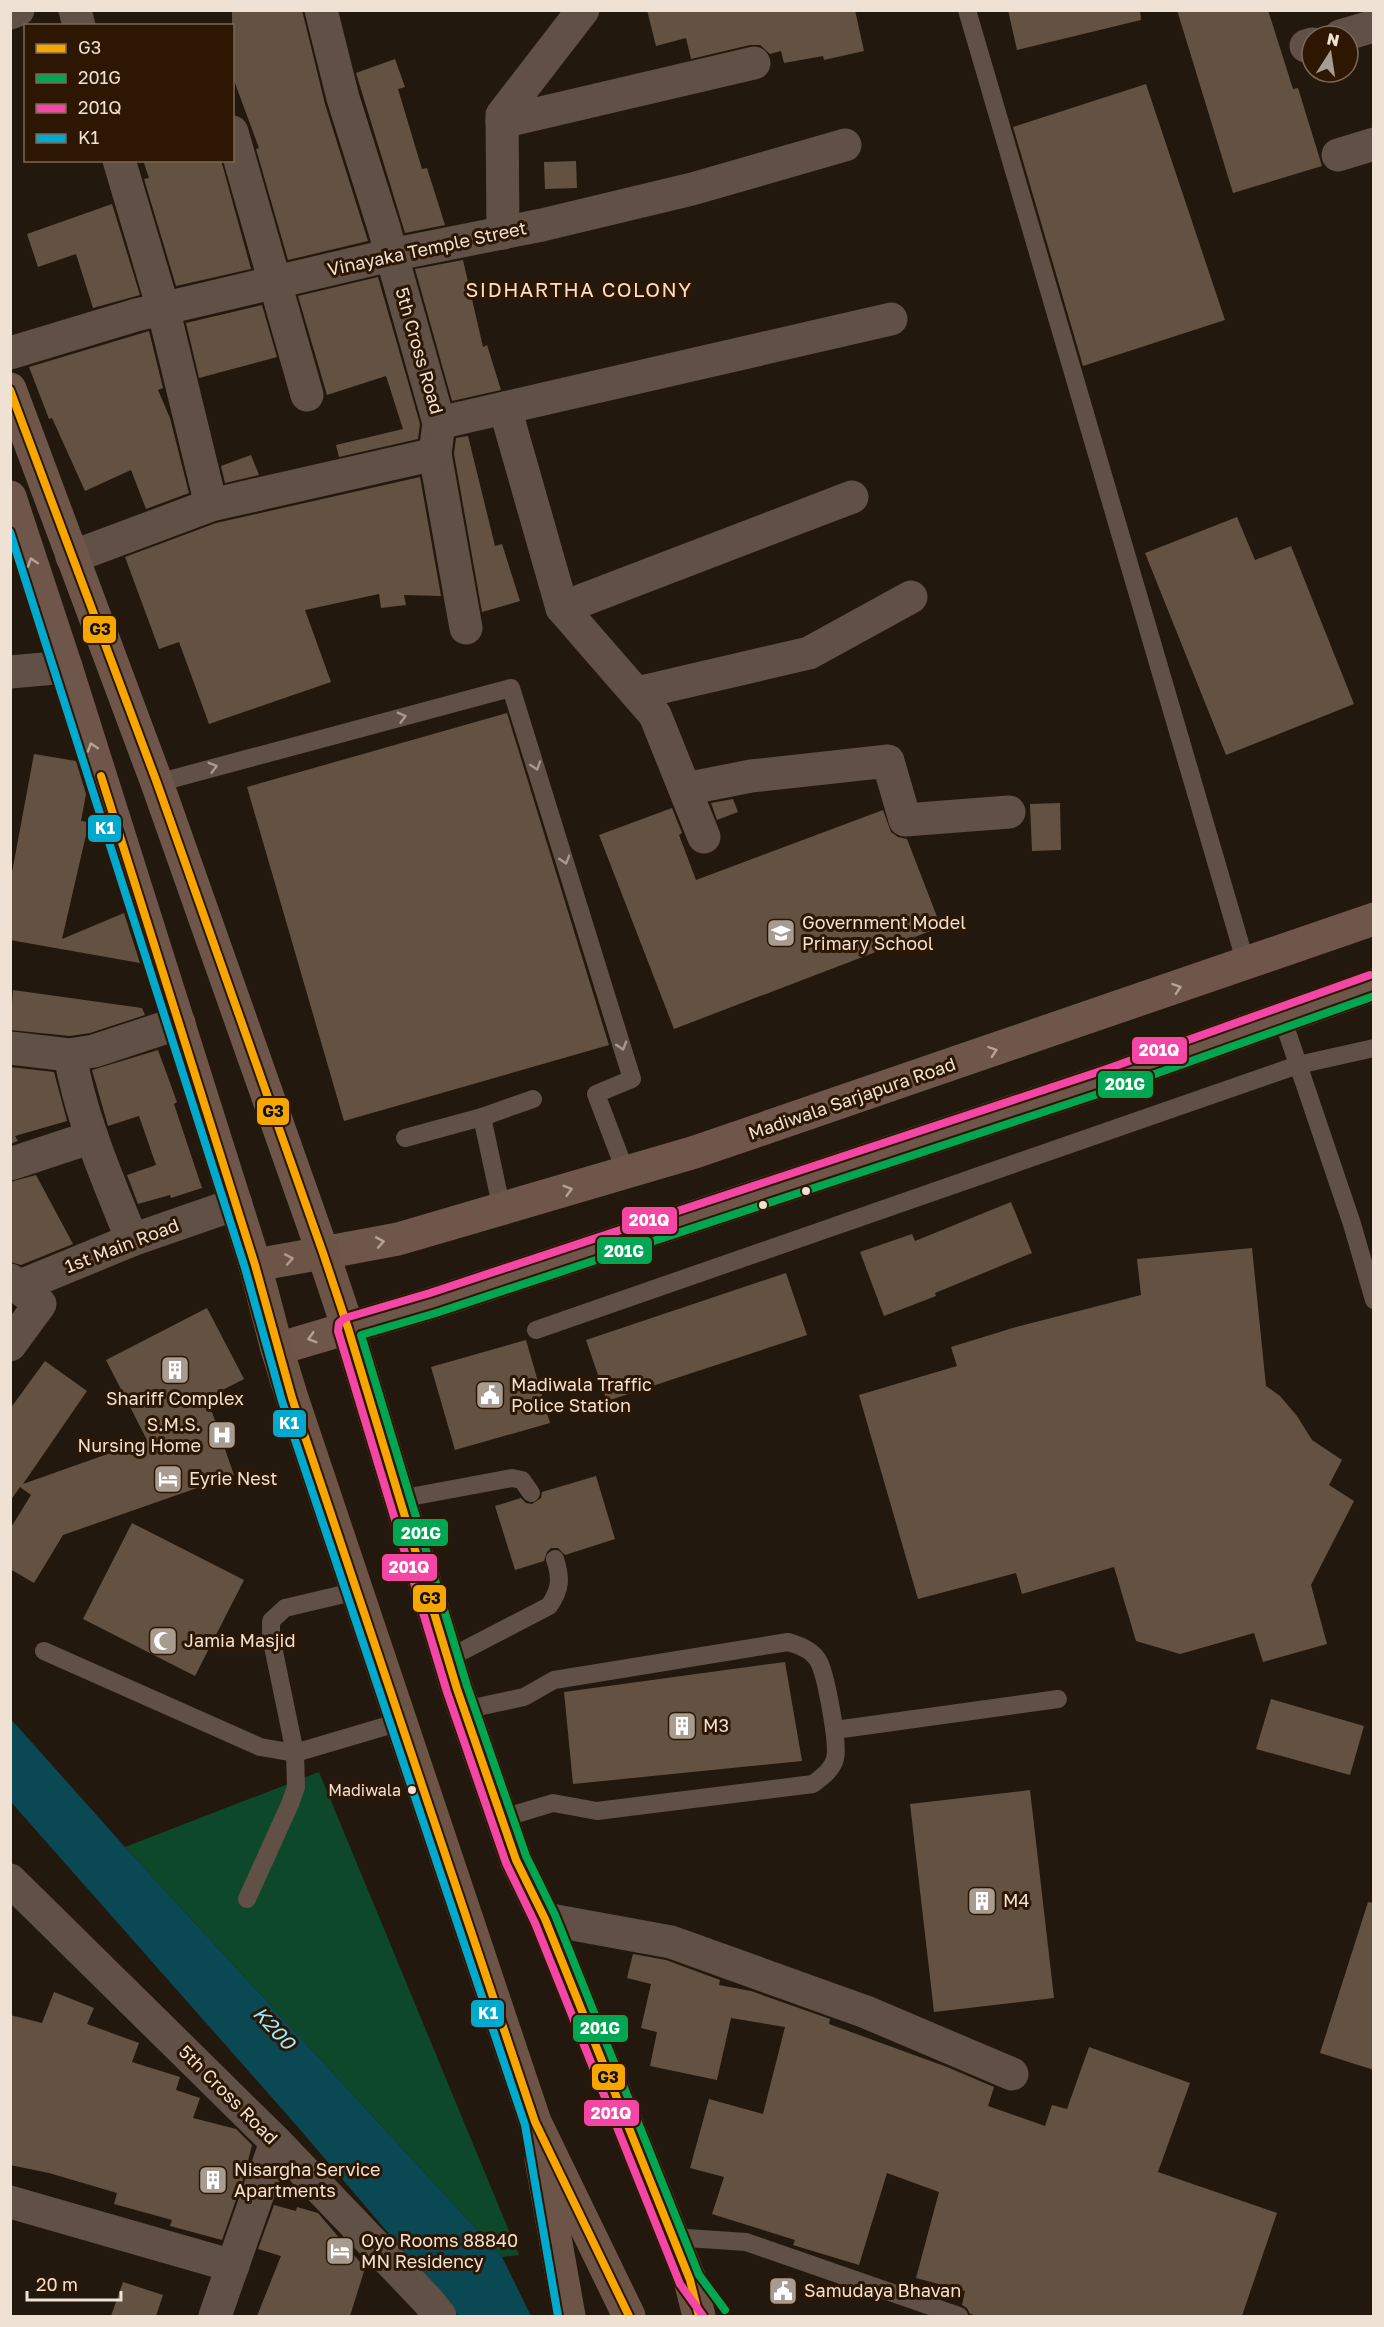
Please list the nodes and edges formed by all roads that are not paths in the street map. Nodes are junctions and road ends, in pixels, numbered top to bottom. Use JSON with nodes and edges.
{"nodes":[{"id":1,"x":18,"y":10,"type":"edge"},
{"id":2,"x":321,"y":10,"type":"edge"},
{"id":3,"x":584,"y":10,"type":"edge"},
{"id":4,"x":967,"y":10,"type":"edge"},
{"id":5,"x":10,"y":13,"type":"edge"},
{"id":6,"x":754,"y":63,"type":"dead end"},
{"id":7,"x":502,"y":122,"type":"junction"},
{"id":8,"x":234,"y":139,"type":"edge"},
{"id":9,"x":1374,"y":144,"type":"edge"},
{"id":10,"x":844,"y":145,"type":"dead end"},
{"id":11,"x":1338,"y":155,"type":"dead end"},
{"id":12,"x":120,"y":162,"type":"edge"},
{"id":13,"x":503,"y":232,"type":"junction"},
{"id":14,"x":391,"y":255,"type":"junction"},
{"id":15,"x":274,"y":282,"type":"junction"},
{"id":16,"x":163,"y":308,"type":"junction"},
{"id":17,"x":891,"y":319,"type":"dead end"},
{"id":18,"x":10,"y":353,"type":"edge"},
{"id":19,"x":10,"y":389,"type":"edge"},
{"id":20,"x":307,"y":395,"type":"dead end"},
{"id":21,"x":505,"y":408,"type":"junction"},
{"id":22,"x":437,"y":438,"type":"junction"},
{"id":23,"x":10,"y":497,"type":"edge"},
{"id":24,"x":852,"y":497,"type":"dead end"},
{"id":25,"x":211,"y":505,"type":"junction"},
{"id":26,"x":72,"y":557,"type":"junction"},
{"id":27,"x":911,"y":597,"type":"dead end"},
{"id":28,"x":562,"y":608,"type":"junction"},
{"id":29,"x":466,"y":628,"type":"dead end"},
{"id":30,"x":66,"y":667,"type":"junction"},
{"id":31,"x":10,"y":672,"type":"edge"},
{"id":32,"x":637,"y":693,"type":"junction"},
{"id":33,"x":157,"y":783,"type":"junction"},
{"id":34,"x":684,"y":789,"type":"junction"},
{"id":35,"x":1009,"y":812,"type":"dead end"},
{"id":36,"x":704,"y":837,"type":"dead end"},
{"id":37,"x":1374,"y":919,"type":"edge"},
{"id":38,"x":1246,"y":964,"type":"junction"},
{"id":39,"x":1374,"y":985,"type":"edge"},
{"id":40,"x":1282,"y":1017,"type":"junction"},
{"id":41,"x":179,"y":1023,"type":"junction"},
{"id":42,"x":10,"y":1048,"type":"edge"},
{"id":43,"x":1374,"y":1048,"type":"edge"},
{"id":44,"x":70,"y":1055,"type":"junction"},
{"id":45,"x":1298,"y":1065,"type":"junction"},
{"id":46,"x":533,"y":1099,"type":"dead end"},
{"id":47,"x":482,"y":1117,"type":"junction"},
{"id":48,"x":92,"y":1137,"type":"junction"},
{"id":49,"x":405,"y":1138,"type":"dead end"},
{"id":50,"x":10,"y":1164,"type":"edge"},
{"id":51,"x":626,"y":1173,"type":"junction"},
{"id":52,"x":236,"y":1204,"type":"junction"},
{"id":53,"x":502,"y":1210,"type":"junction"},
{"id":54,"x":132,"y":1240,"type":"junction"},
{"id":55,"x":323,"y":1253,"type":"junction"},
{"id":56,"x":255,"y":1265,"type":"junction"},
{"id":57,"x":14,"y":1283,"type":"edge"},
{"id":58,"x":1374,"y":1300,"type":"edge"},
{"id":59,"x":348,"y":1328,"type":"junction"},
{"id":60,"x":536,"y":1330,"type":"dead end"},
{"id":61,"x":10,"y":1345,"type":"edge"},
{"id":62,"x":277,"y":1349,"type":"junction"},
{"id":63,"x":531,"y":1492,"type":"dead end"},
{"id":64,"x":399,"y":1499,"type":"junction"},
{"id":65,"x":555,"y":1559,"type":"dead end"},
{"id":66,"x":357,"y":1591,"type":"junction"},
{"id":67,"x":44,"y":1651,"type":"dead end"},
{"id":68,"x":447,"y":1659,"type":"junction"},
{"id":69,"x":1058,"y":1699,"type":"dead end"},
{"id":70,"x":464,"y":1710,"type":"junction"},
{"id":71,"x":400,"y":1722,"type":"junction"},
{"id":72,"x":835,"y":1730,"type":"junction"},
{"id":73,"x":295,"y":1753,"type":"junction"},
{"id":74,"x":503,"y":1818,"type":"junction"},
{"id":75,"x":10,"y":1880,"type":"edge"},
{"id":76,"x":247,"y":1899,"type":"dead end"},
{"id":77,"x":545,"y":1919,"type":"junction"},
{"id":78,"x":1012,"y":2074,"type":"dead end"},
{"id":79,"x":535,"y":2122,"type":"junction"},
{"id":80,"x":276,"y":2142,"type":"junction"},
{"id":81,"x":10,"y":2202,"type":"edge"},
{"id":82,"x":672,"y":2237,"type":"junction"},
{"id":83,"x":233,"y":2266,"type":"junction"},
{"id":84,"x":690,"y":2280,"type":"junction"},
{"id":85,"x":626,"y":2310,"type":"edge"},
{"id":86,"x":215,"y":2316,"type":"edge"},
{"id":87,"x":440,"y":2316,"type":"edge"},
{"id":88,"x":569,"y":2316,"type":"edge"},
{"id":89,"x":699,"y":2316,"type":"edge"},
{"id":90,"x":716,"y":2316,"type":"edge"},
{"id":91,"x":959,"y":2316,"type":"edge"}],
"edges":[{"from":1,"to":5,"type":"street"},
{"from":2,"to":14,"type":"street","name":"5th Cross Road"},
{"from":3,"to":7,"type":"street"},
{"from":4,"to":38,"type":"lane"},
{"from":6,"to":7,"type":"street"},
{"from":7,"to":13,"type":"street"},
{"from":8,"to":15,"type":"street"},
{"from":9,"to":11,"type":"street"},
{"from":10,"to":13,"type":"street","name":"Vinayaka Temple Street"},
{"from":12,"to":16,"type":"street"},
{"from":13,"to":14,"type":"street","name":"Vinayaka Temple Street"},
{"from":14,"to":15,"type":"street","name":"Vinayaka Temple Street"},
{"from":14,"to":22,"type":"street","name":"5th Cross Road"},
{"from":15,"to":16,"type":"street","name":"Vinayaka Temple Street"},
{"from":15,"to":20,"type":"street"},
{"from":16,"to":18,"type":"street","name":"Vinayaka Temple Street"},
{"from":16,"to":25,"type":"street"},
{"from":17,"to":21,"type":"street"},
{"from":19,"to":26,"type":"main road"},
{"from":21,"to":22,"type":"street"},
{"from":21,"to":28,"type":"street"},
{"from":22,"to":25,"type":"street"},
{"from":22,"to":29,"type":"street","name":"5th Cross Road"},
{"from":30,"to":23,"type":"main road","one_way":true},
{"from":24,"to":28,"type":"street"},
{"from":25,"to":26,"type":"street"},
{"from":26,"to":33,"type":"main road"},
{"from":27,"to":32,"type":"street"},
{"from":28,"to":32,"type":"street"},
{"from":30,"to":31,"type":"street"},
{"from":41,"to":30,"type":"main road","one_way":true},
{"from":32,"to":34,"type":"street"},
{"from":33,"to":51,"type":"lane","one_way":true},
{"from":33,"to":55,"type":"main road"},
{"from":34,"to":35,"type":"street"},
{"from":34,"to":36,"type":"street"},
{"from":37,"to":38,"type":"main road","name":"Madiwala Sarjapura Road"},
{"from":51,"to":38,"type":"main road","name":"Madiwala Sarjapura Road","one_way":true},
{"from":39,"to":40,"type":"main road"},
{"from":40,"to":45,"type":"lane"},
{"from":40,"to":59,"type":"main road"},
{"from":41,"to":44,"type":"street"},
{"from":41,"to":52,"type":"main road"},
{"from":42,"to":44,"type":"street"},
{"from":43,"to":45,"type":"lane"},
{"from":44,"to":48,"type":"street"},
{"from":45,"to":58,"type":"lane"},
{"from":45,"to":60,"type":"lane"},
{"from":46,"to":47,"type":"lane"},
{"from":47,"to":49,"type":"lane"},
{"from":47,"to":53,"type":"lane"},
{"from":48,"to":50,"type":"street"},
{"from":48,"to":54,"type":"street"},
{"from":53,"to":51,"type":"main road","name":"Madiwala Sarjapura Road","one_way":true},
{"from":52,"to":54,"type":"street","name":"1st Main Road"},
{"from":52,"to":56,"type":"main road"},
{"from":55,"to":53,"type":"main road","name":"Madiwala Sarjapura Road","one_way":true},
{"from":54,"to":57,"type":"street","name":"1st Main Road"},
{"from":56,"to":55,"type":"highway","one_way":true},
{"from":55,"to":59,"type":"highway"},
{"from":56,"to":62,"type":"highway"},
{"from":57,"to":61,"type":"street"},
{"from":59,"to":62,"type":"main road","one_way":true},
{"from":59,"to":64,"type":"highway"},
{"from":62,"to":66,"type":"highway"},
{"from":63,"to":64,"type":"lane"},
{"from":64,"to":68,"type":"highway"},
{"from":65,"to":68,"type":"lane"},
{"from":66,"to":71,"type":"highway"},
{"from":66,"to":73,"type":"lane"},
{"from":67,"to":73,"type":"lane"},
{"from":68,"to":70,"type":"highway"},
{"from":69,"to":72,"type":"lane"},
{"from":70,"to":72,"type":"lane"},
{"from":70,"to":74,"type":"highway"},
{"from":71,"to":73,"type":"lane"},
{"from":71,"to":79,"type":"highway"},
{"from":72,"to":74,"type":"lane"},
{"from":73,"to":76,"type":"lane"},
{"from":74,"to":77,"type":"highway"},
{"from":75,"to":80,"type":"street","name":"5th Cross Road"},
{"from":77,"to":78,"type":"street"},
{"from":77,"to":82,"type":"highway"},
{"from":79,"to":85,"type":"highway"},
{"from":79,"to":88,"type":"highway"},
{"from":80,"to":83,"type":"street"},
{"from":80,"to":87,"type":"street","name":"5th Cross Road"},
{"from":81,"to":83,"type":"street"},
{"from":82,"to":84,"type":"highway"},
{"from":82,"to":91,"type":"lane"},
{"from":83,"to":86,"type":"street"},
{"from":84,"to":89,"type":"highway"},
{"from":84,"to":90,"type":"highway"}]}
